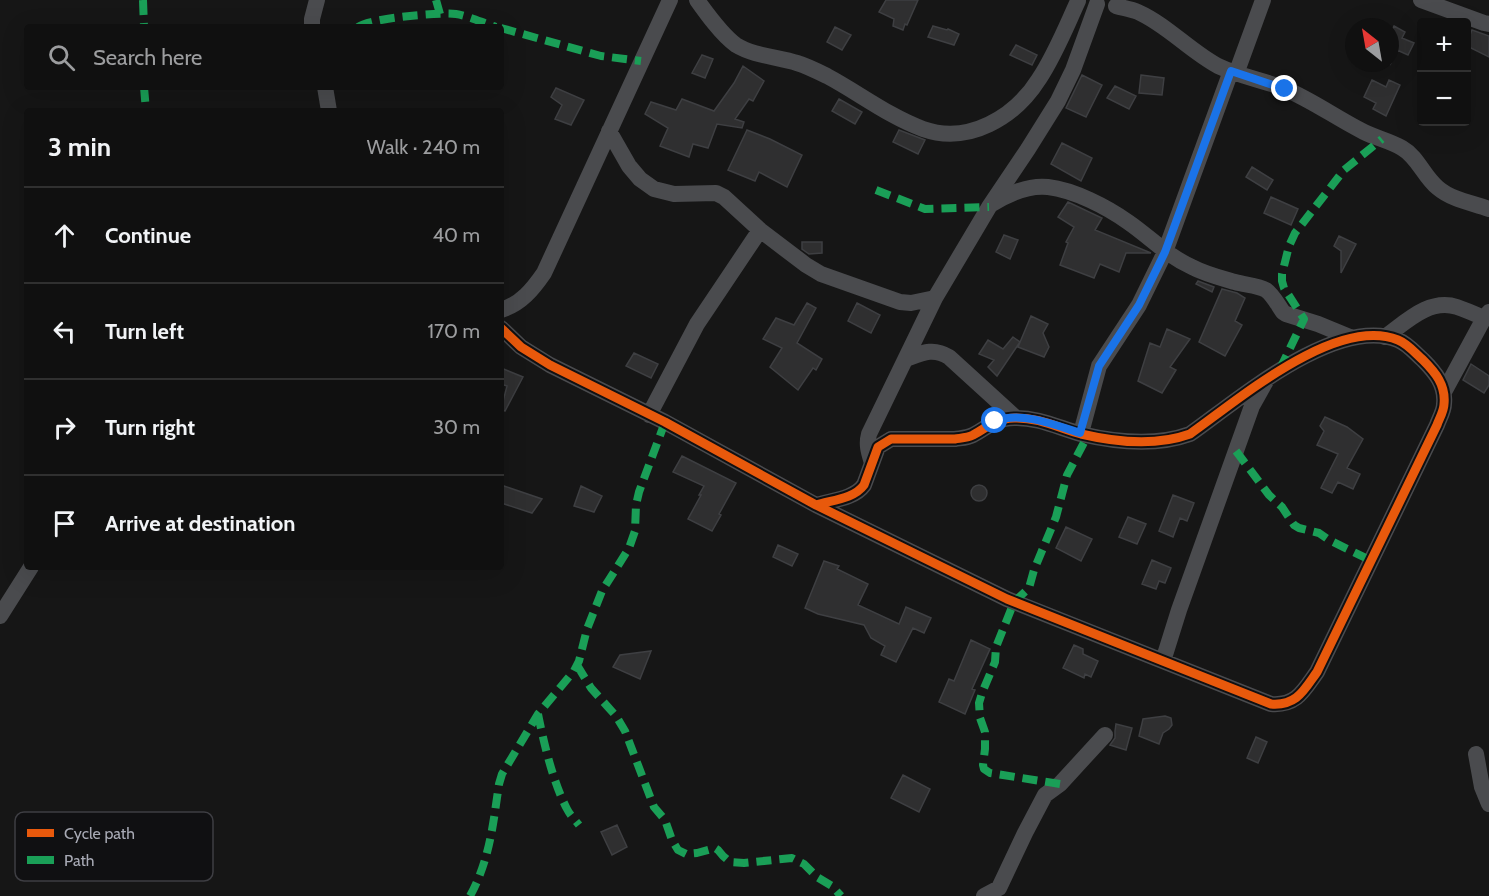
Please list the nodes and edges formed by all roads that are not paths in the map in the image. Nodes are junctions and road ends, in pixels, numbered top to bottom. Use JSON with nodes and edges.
{"nodes":[{"id":1,"x":317,"y":0,"type":"edge"},
{"id":2,"x":670,"y":0,"type":"edge"},
{"id":3,"x":697,"y":0,"type":"edge"},
{"id":4,"x":1077,"y":0,"type":"edge"},
{"id":5,"x":1263,"y":0,"type":"edge"},
{"id":6,"x":1421,"y":0,"type":"edge"},
{"id":7,"x":1123,"y":3,"type":"edge"},
{"id":8,"x":1097,"y":4,"type":"junction"},
{"id":9,"x":312,"y":24,"type":"edge"},
{"id":10,"x":1489,"y":24,"type":"edge"},
{"id":11,"x":1233,"y":72,"type":"junction"},
{"id":12,"x":326,"y":90,"type":"edge"},
{"id":13,"x":328,"y":108,"type":"edge"},
{"id":14,"x":609,"y":131,"type":"junction"},
{"id":15,"x":989,"y":207,"type":"junction"},
{"id":16,"x":1489,"y":209,"type":"edge"},
{"id":17,"x":760,"y":230,"type":"junction"},
{"id":18,"x":1165,"y":252,"type":"junction"},
{"id":19,"x":935,"y":298,"type":"junction"},
{"id":20,"x":504,"y":309,"type":"edge"},
{"id":21,"x":1486,"y":318,"type":"edge"},
{"id":22,"x":504,"y":331,"type":"edge"},
{"id":23,"x":1385,"y":337,"type":"junction"},
{"id":24,"x":1352,"y":338,"type":"junction"},
{"id":25,"x":906,"y":359,"type":"junction"},
{"id":26,"x":1267,"y":379,"type":"junction"},
{"id":27,"x":1444,"y":392,"type":"junction"},
{"id":28,"x":650,"y":415,"type":"junction"},
{"id":29,"x":1016,"y":418,"type":"junction"},
{"id":30,"x":1080,"y":433,"type":"junction"},
{"id":31,"x":872,"y":464,"type":"junction"},
{"id":32,"x":816,"y":505,"type":"junction"},
{"id":33,"x":29,"y":570,"type":"edge"},
{"id":34,"x":0,"y":616,"type":"edge"},
{"id":35,"x":1163,"y":661,"type":"junction"},
{"id":36,"x":1105,"y":735,"type":"dead end"},
{"id":37,"x":1476,"y":754,"type":"dead end"},
{"id":38,"x":1489,"y":804,"type":"edge"},
{"id":39,"x":984,"y":896,"type":"edge"}],
"edges":[{"from":1,"to":9,"type":"street"},
{"from":2,"to":14,"type":"street"},
{"from":3,"to":4,"type":"street"},
{"from":4,"to":8,"type":"street"},
{"from":5,"to":11,"type":"street"},
{"from":6,"to":10,"type":"street"},
{"from":7,"to":8,"type":"street"},
{"from":7,"to":11,"type":"street"},
{"from":8,"to":15,"type":"street"},
{"from":11,"to":16,"type":"street"},
{"from":11,"to":18,"type":"street"},
{"from":12,"to":13,"type":"street"},
{"from":14,"to":17,"type":"street"},
{"from":14,"to":20,"type":"street"},
{"from":15,"to":18,"type":"street"},
{"from":15,"to":19,"type":"street"},
{"from":17,"to":19,"type":"street"},
{"from":17,"to":28,"type":"street"},
{"from":18,"to":24,"type":"street"},
{"from":18,"to":30,"type":"street"},
{"from":19,"to":25,"type":"street"},
{"from":21,"to":23,"type":"street"},
{"from":21,"to":27,"type":"street"},
{"from":22,"to":28,"type":"street"},
{"from":23,"to":24,"type":"street"},
{"from":23,"to":27,"type":"street"},
{"from":24,"to":26,"type":"street"},
{"from":25,"to":29,"type":"street"},
{"from":25,"to":31,"type":"street"},
{"from":26,"to":30,"type":"street"},
{"from":26,"to":35,"type":"street"},
{"from":27,"to":35,"type":"street"},
{"from":28,"to":32,"type":"street"},
{"from":29,"to":30,"type":"street"},
{"from":29,"to":31,"type":"street"},
{"from":31,"to":32,"type":"street"},
{"from":32,"to":35,"type":"street"},
{"from":33,"to":34,"type":"street"},
{"from":36,"to":39,"type":"street"},
{"from":37,"to":38,"type":"street"}]}
